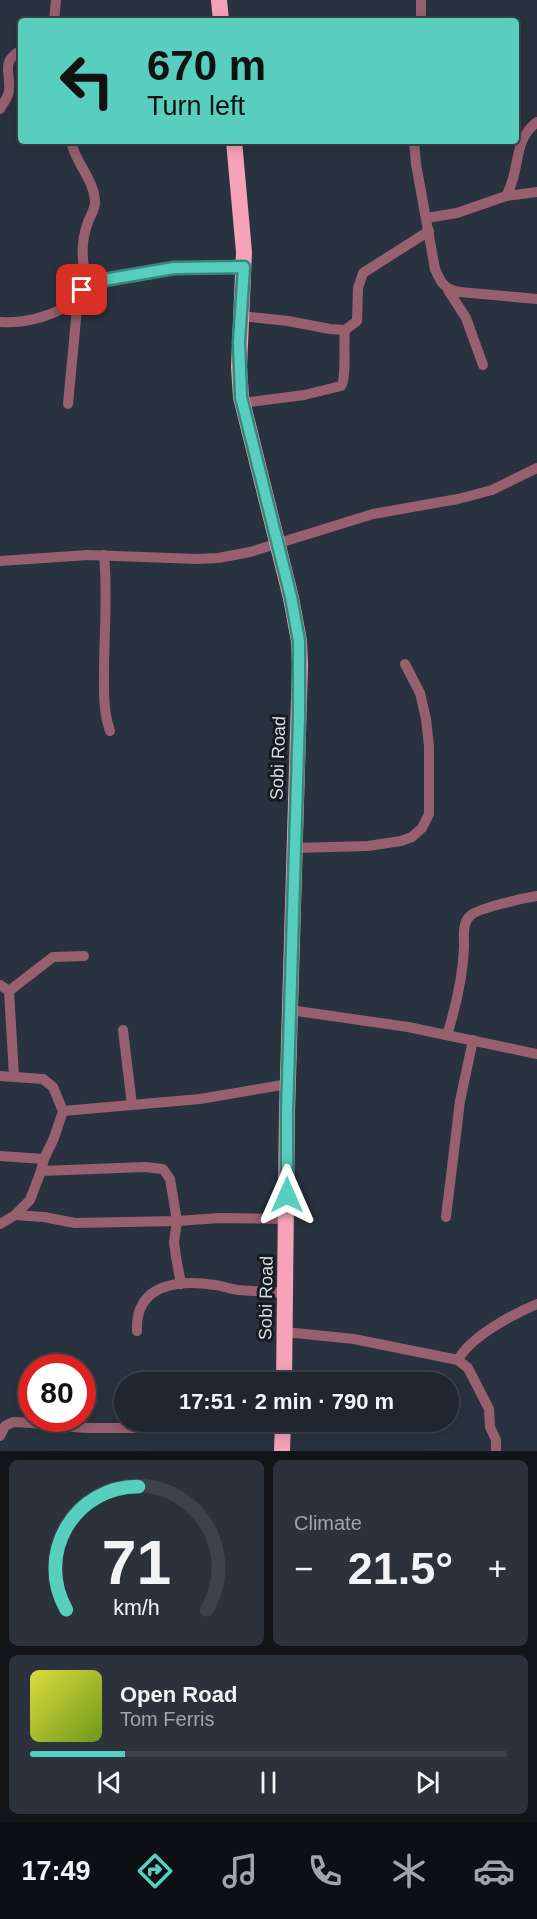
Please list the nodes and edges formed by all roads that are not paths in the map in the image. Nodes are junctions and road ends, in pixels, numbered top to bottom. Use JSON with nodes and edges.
{"nodes":[{"id":1,"x":56,"y":0,"type":"edge"},
{"id":2,"x":219,"y":0,"type":"edge"},
{"id":3,"x":422,"y":0,"type":"edge"},
{"id":4,"x":54,"y":18,"type":"edge"},
{"id":5,"x":221,"y":18,"type":"edge"},
{"id":6,"x":421,"y":18,"type":"edge"},
{"id":7,"x":18,"y":52,"type":"edge"},
{"id":8,"x":0,"y":109,"type":"edge"},
{"id":9,"x":537,"y":122,"type":"edge"},
{"id":10,"x":234,"y":144,"type":"edge"},
{"id":11,"x":414,"y":144,"type":"edge"},
{"id":12,"x":72,"y":145,"type":"dead end"},
{"id":13,"x":537,"y":192,"type":"edge"},
{"id":14,"x":506,"y":196,"type":"junction"},
{"id":15,"x":427,"y":218,"type":"junction"},
{"id":16,"x":429,"y":231,"type":"junction"},
{"id":17,"x":244,"y":267,"type":"junction"},
{"id":18,"x":89,"y":285,"type":"junction"},
{"id":19,"x":448,"y":290,"type":"junction"},
{"id":20,"x":78,"y":298,"type":"junction"},
{"id":21,"x":537,"y":299,"type":"edge"},
{"id":22,"x":241,"y":316,"type":"junction"},
{"id":23,"x":0,"y":322,"type":"edge"},
{"id":24,"x":345,"y":330,"type":"junction"},
{"id":25,"x":483,"y":366,"type":"dead end"},
{"id":26,"x":68,"y":404,"type":"dead end"},
{"id":27,"x":242,"y":404,"type":"junction"},
{"id":28,"x":537,"y":468,"type":"edge"},
{"id":29,"x":278,"y":543,"type":"junction"},
{"id":30,"x":104,"y":555,"type":"junction"},
{"id":31,"x":0,"y":561,"type":"edge"},
{"id":32,"x":405,"y":664,"type":"dead end"},
{"id":33,"x":110,"y":731,"type":"dead end"},
{"id":34,"x":295,"y":848,"type":"junction"},
{"id":35,"x":537,"y":896,"type":"edge"},
{"id":36,"x":84,"y":956,"type":"dead end"},
{"id":37,"x":4,"y":988,"type":"edge"},
{"id":38,"x":290,"y":1010,"type":"junction"},
{"id":39,"x":123,"y":1030,"type":"dead end"},
{"id":40,"x":447,"y":1035,"type":"junction"},
{"id":41,"x":473,"y":1040,"type":"junction"},
{"id":42,"x":537,"y":1054,"type":"edge"},
{"id":43,"x":0,"y":1076,"type":"edge"},
{"id":44,"x":14,"y":1076,"type":"junction"},
{"id":45,"x":288,"y":1084,"type":"junction"},
{"id":46,"x":132,"y":1105,"type":"junction"},
{"id":47,"x":63,"y":1111,"type":"junction"},
{"id":48,"x":0,"y":1156,"type":"edge"},
{"id":49,"x":44,"y":1159,"type":"junction"},
{"id":50,"x":41,"y":1171,"type":"junction"},
{"id":51,"x":15,"y":1215,"type":"junction"},
{"id":52,"x":446,"y":1217,"type":"dead end"},
{"id":53,"x":286,"y":1219,"type":"junction"},
{"id":54,"x":177,"y":1221,"type":"junction"},
{"id":55,"x":0,"y":1224,"type":"edge"},
{"id":56,"x":182,"y":1284,"type":"junction"},
{"id":57,"x":285,"y":1293,"type":"junction"},
{"id":58,"x":537,"y":1304,"type":"edge"},
{"id":59,"x":137,"y":1331,"type":"dead end"},
{"id":60,"x":285,"y":1332,"type":"junction"},
{"id":61,"x":458,"y":1360,"type":"junction"},
{"id":62,"x":284,"y":1372,"type":"edge"},
{"id":63,"x":114,"y":1428,"type":"edge"},
{"id":64,"x":283,"y":1432,"type":"edge"},
{"id":65,"x":0,"y":1436,"type":"edge"},
{"id":66,"x":282,"y":1451,"type":"edge"},
{"id":67,"x":496,"y":1451,"type":"edge"}],
"edges":[{"from":1,"to":4,"type":"street"},
{"from":2,"to":5,"type":"highway"},
{"from":3,"to":6,"type":"street"},
{"from":7,"to":8,"type":"street"},
{"from":9,"to":14,"type":"street"},
{"from":10,"to":17,"type":"highway","name":"Sobi Road"},
{"from":11,"to":15,"type":"street"},
{"from":12,"to":18,"type":"street"},
{"from":13,"to":14,"type":"street"},
{"from":14,"to":15,"type":"street"},
{"from":15,"to":16,"type":"street"},
{"from":16,"to":19,"type":"street"},
{"from":16,"to":24,"type":"street"},
{"from":17,"to":18,"type":"street"},
{"from":17,"to":22,"type":"highway","name":"Sobi Road"},
{"from":18,"to":20,"type":"street"},
{"from":19,"to":21,"type":"street"},
{"from":19,"to":25,"type":"street"},
{"from":20,"to":23,"type":"street"},
{"from":20,"to":26,"type":"street"},
{"from":22,"to":24,"type":"street"},
{"from":22,"to":27,"type":"highway","name":"Sobi Road"},
{"from":24,"to":27,"type":"street"},
{"from":27,"to":29,"type":"highway","name":"Sobi Road"},
{"from":28,"to":29,"type":"street"},
{"from":29,"to":30,"type":"street"},
{"from":29,"to":34,"type":"highway","name":"Sobi Road"},
{"from":30,"to":31,"type":"street"},
{"from":30,"to":33,"type":"street"},
{"from":32,"to":34,"type":"street"},
{"from":34,"to":38,"type":"highway","name":"Sobi Road"},
{"from":35,"to":40,"type":"street"},
{"from":36,"to":37,"type":"street"},
{"from":37,"to":44,"type":"street"},
{"from":38,"to":40,"type":"street"},
{"from":38,"to":45,"type":"highway","name":"Sobi Road"},
{"from":39,"to":46,"type":"street"},
{"from":40,"to":41,"type":"street"},
{"from":41,"to":42,"type":"street"},
{"from":41,"to":52,"type":"street"},
{"from":43,"to":44,"type":"street"},
{"from":44,"to":47,"type":"street"},
{"from":45,"to":46,"type":"street"},
{"from":45,"to":53,"type":"highway","name":"Sobi Road"},
{"from":46,"to":47,"type":"street"},
{"from":47,"to":49,"type":"street"},
{"from":48,"to":49,"type":"street"},
{"from":49,"to":50,"type":"street"},
{"from":50,"to":51,"type":"street"},
{"from":50,"to":54,"type":"street"},
{"from":51,"to":54,"type":"street"},
{"from":51,"to":55,"type":"street"},
{"from":53,"to":54,"type":"street"},
{"from":53,"to":57,"type":"highway","name":"Sobi Road"},
{"from":54,"to":56,"type":"street"},
{"from":56,"to":57,"type":"street"},
{"from":56,"to":59,"type":"street"},
{"from":57,"to":60,"type":"highway","name":"Sobi Road"},
{"from":58,"to":61,"type":"street"},
{"from":60,"to":61,"type":"street"},
{"from":60,"to":62,"type":"highway","name":"Sobi Road"},
{"from":61,"to":67,"type":"street"},
{"from":63,"to":65,"type":"street"},
{"from":64,"to":66,"type":"highway"}]}
